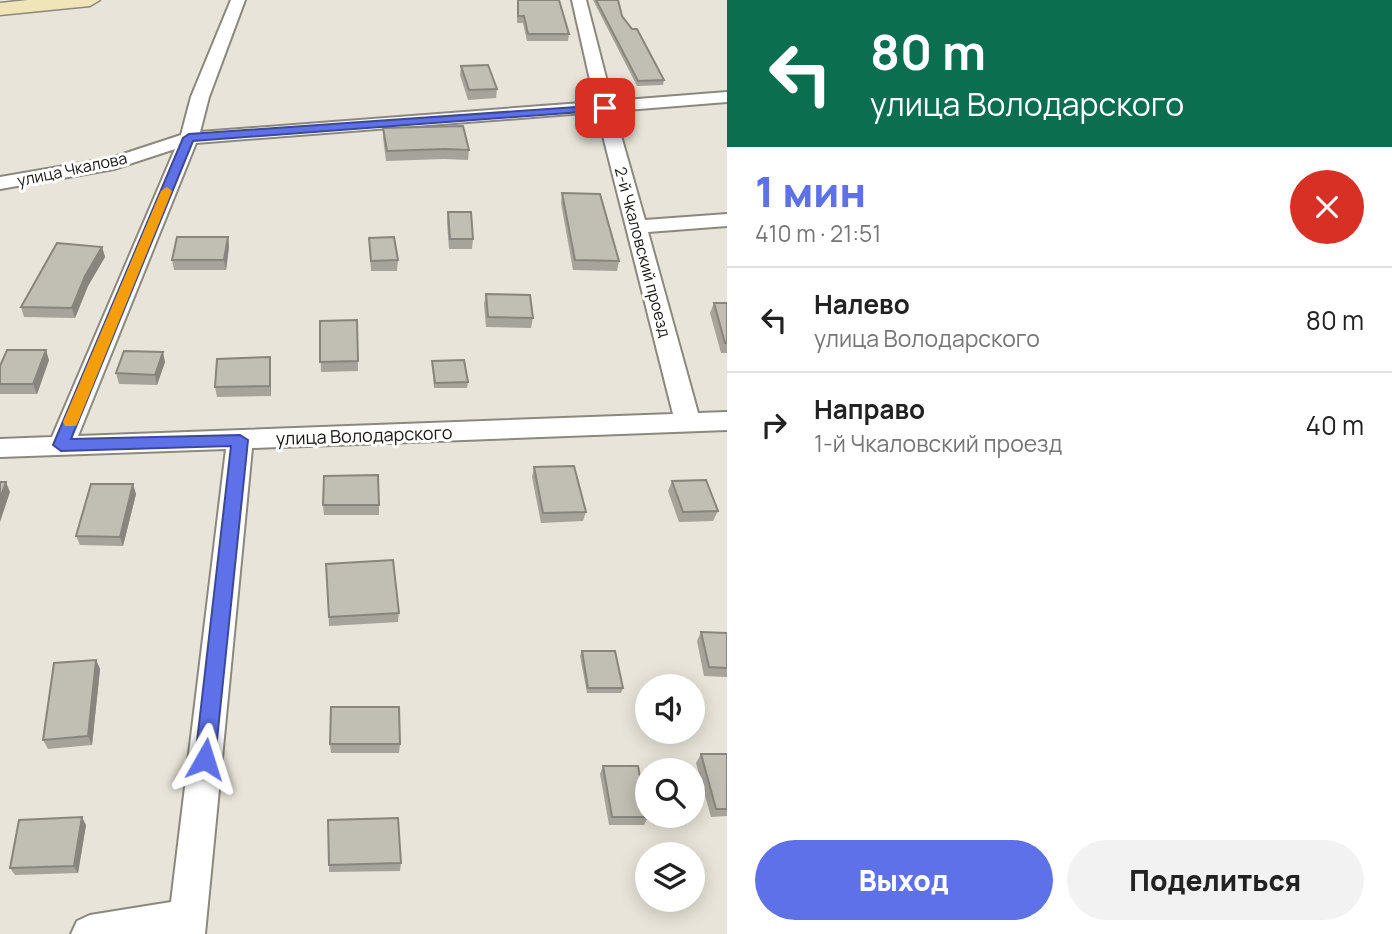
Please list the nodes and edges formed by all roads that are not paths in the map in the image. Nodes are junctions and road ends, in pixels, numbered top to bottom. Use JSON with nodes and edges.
{"nodes":[{"id":1,"x":90,"y":0,"type":"edge"},
{"id":2,"x":238,"y":0,"type":"edge"},
{"id":3,"x":579,"y":0,"type":"edge"},
{"id":4,"x":0,"y":9,"type":"edge"},
{"id":5,"x":727,"y":97,"type":"edge"},
{"id":6,"x":605,"y":108,"type":"junction"},
{"id":7,"x":189,"y":138,"type":"junction"},
{"id":8,"x":0,"y":183,"type":"edge"},
{"id":9,"x":727,"y":220,"type":"edge"},
{"id":10,"x":636,"y":227,"type":"junction"},
{"id":11,"x":727,"y":421,"type":"edge"},
{"id":12,"x":688,"y":423,"type":"junction"},
{"id":13,"x":240,"y":440,"type":"junction"},
{"id":14,"x":61,"y":445,"type":"junction"},
{"id":15,"x":0,"y":448,"type":"edge"},
{"id":16,"x":187,"y":926,"type":"edge"},
{"id":17,"x":90,"y":934,"type":"edge"}],
"edges":[{"from":1,"to":4,"type":"street"},
{"from":2,"to":7,"type":"street"},
{"from":3,"to":6,"type":"street","name":"2-й Чкаловский проезд"},
{"from":5,"to":6,"type":"street","name":"улица Чкалова"},
{"from":6,"to":7,"type":"street","name":"улица Чкалова"},
{"from":6,"to":10,"type":"street","name":"2-й Чкаловский проезд"},
{"from":7,"to":8,"type":"street","name":"улица Чкалова"},
{"from":7,"to":14,"type":"street"},
{"from":9,"to":10,"type":"street"},
{"from":10,"to":12,"type":"street","name":"2-й Чкаловский проезд"},
{"from":11,"to":12,"type":"street","name":"улица Володарского"},
{"from":12,"to":13,"type":"street","name":"улица Володарского"},
{"from":13,"to":14,"type":"street","name":"улица Володарского"},
{"from":13,"to":16,"type":"street"},
{"from":14,"to":15,"type":"street","name":"улица Володарского"},
{"from":16,"to":17,"type":"street"}]}
